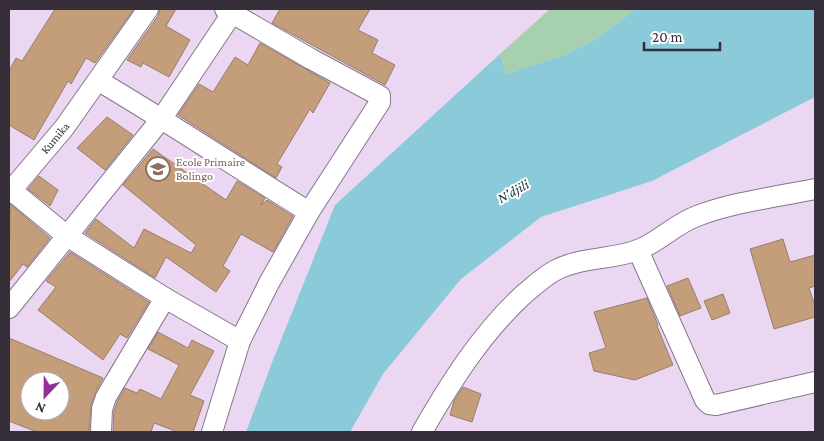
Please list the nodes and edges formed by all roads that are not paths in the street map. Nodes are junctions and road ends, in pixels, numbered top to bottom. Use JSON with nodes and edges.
{"nodes":[{"id":1,"x":148,"y":9,"type":"edge"},
{"id":2,"x":231,"y":10,"type":"edge"},
{"id":3,"x":99,"y":81,"type":"junction"},
{"id":4,"x":162,"y":118,"type":"junction"},
{"id":5,"x":815,"y":189,"type":"edge"},
{"id":6,"x":10,"y":191,"type":"edge"},
{"id":7,"x":309,"y":212,"type":"junction"},
{"id":8,"x":67,"y":236,"type":"junction"},
{"id":9,"x":638,"y":250,"type":"junction"},
{"id":10,"x":165,"y":298,"type":"junction"},
{"id":11,"x":9,"y":308,"type":"edge"},
{"id":12,"x":240,"y":341,"type":"junction"},
{"id":13,"x":815,"y":382,"type":"edge"},
{"id":14,"x":101,"y":432,"type":"edge"},
{"id":15,"x":212,"y":432,"type":"edge"},
{"id":16,"x":422,"y":432,"type":"edge"}],
"edges":[{"from":1,"to":3,"type":"street","name":"Kumika"},
{"from":2,"to":4,"type":"street"},
{"from":2,"to":7,"type":"street"},
{"from":3,"to":4,"type":"street"},
{"from":3,"to":6,"type":"street","name":"Kumika"},
{"from":4,"to":7,"type":"street"},
{"from":4,"to":8,"type":"street"},
{"from":5,"to":9,"type":"street"},
{"from":6,"to":8,"type":"street"},
{"from":7,"to":12,"type":"street"},
{"from":8,"to":10,"type":"street"},
{"from":8,"to":11,"type":"street"},
{"from":9,"to":13,"type":"street"},
{"from":9,"to":16,"type":"street"},
{"from":10,"to":12,"type":"street"},
{"from":10,"to":14,"type":"street"},
{"from":12,"to":15,"type":"street"}]}
